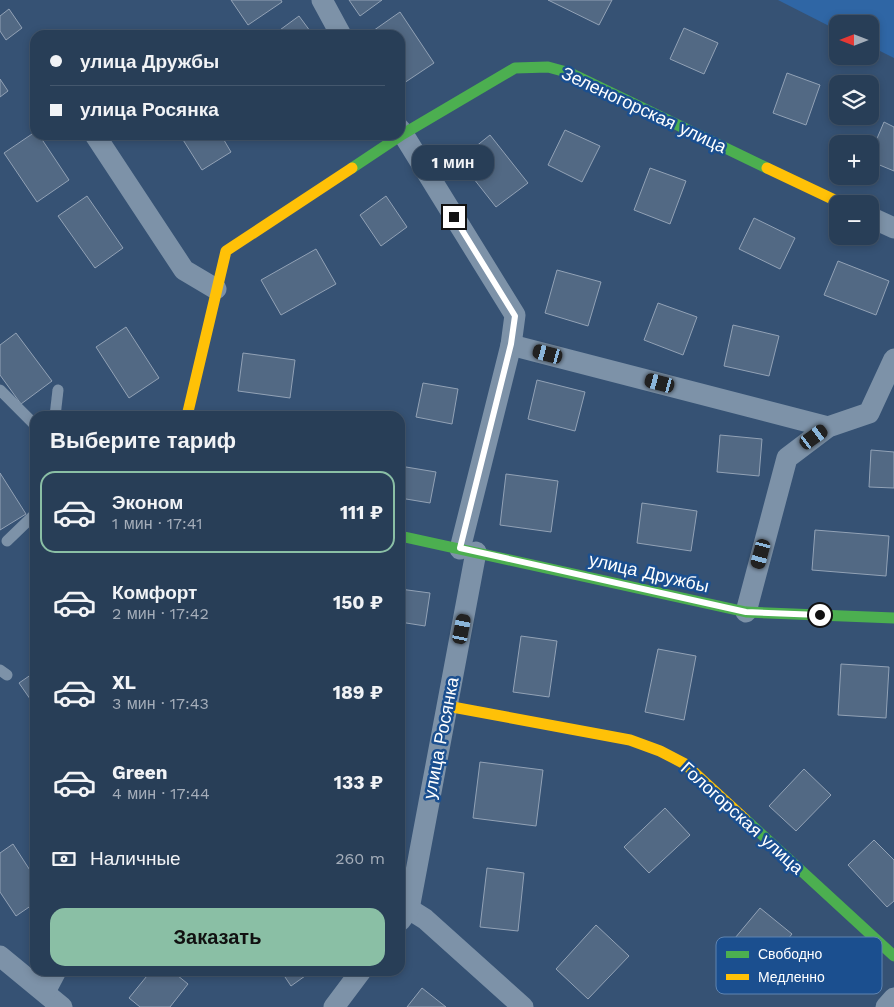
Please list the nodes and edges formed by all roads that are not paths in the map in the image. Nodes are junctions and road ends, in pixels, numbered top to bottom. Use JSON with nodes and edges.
{"nodes":[{"id":1,"x":322,"y":0,"type":"edge"},
{"id":2,"x":338,"y":30,"type":"edge"},
{"id":3,"x":405,"y":130,"type":"edge"},
{"id":4,"x":405,"y":137,"type":"edge"},
{"id":5,"x":98,"y":140,"type":"edge"},
{"id":6,"x":390,"y":140,"type":"edge"},
{"id":7,"x":829,"y":198,"type":"edge"},
{"id":8,"x":879,"y":221,"type":"edge"},
{"id":9,"x":894,"y":228,"type":"edge"},
{"id":10,"x":216,"y":289,"type":"junction"},
{"id":11,"x":511,"y":344,"type":"junction"},
{"id":12,"x":894,"y":360,"type":"edge"},
{"id":13,"x":0,"y":390,"type":"edge"},
{"id":14,"x":58,"y":390,"type":"dead end"},
{"id":15,"x":56,"y":411,"type":"edge"},
{"id":16,"x":188,"y":411,"type":"edge"},
{"id":17,"x":30,"y":420,"type":"edge"},
{"id":18,"x":828,"y":427,"type":"junction"},
{"id":19,"x":30,"y":519,"type":"edge"},
{"id":20,"x":405,"y":537,"type":"edge"},
{"id":21,"x":7,"y":541,"type":"dead end"},
{"id":22,"x":468,"y":550,"type":"junction"},
{"id":23,"x":746,"y":612,"type":"junction"},
{"id":24,"x":894,"y":618,"type":"edge"},
{"id":25,"x":447,"y":706,"type":"junction"},
{"id":26,"x":405,"y":915,"type":"edge"},
{"id":27,"x":873,"y":937,"type":"edge"},
{"id":28,"x":882,"y":945,"type":"edge"},
{"id":29,"x":0,"y":956,"type":"edge"},
{"id":30,"x":894,"y":956,"type":"edge"},
{"id":31,"x":53,"y":976,"type":"edge"},
{"id":32,"x":357,"y":976,"type":"edge"},
{"id":33,"x":44,"y":992,"type":"junction"},
{"id":34,"x":894,"y":998,"type":"edge"},
{"id":35,"x":62,"y":1007,"type":"edge"},
{"id":36,"x":334,"y":1007,"type":"edge"},
{"id":37,"x":523,"y":1007,"type":"edge"},
{"id":38,"x":886,"y":1007,"type":"edge"}],
"edges":[{"from":1,"to":2,"type":"street"},
{"from":3,"to":7,"type":"street","name":"Зеленогорская улица"},
{"from":4,"to":11,"type":"street","name":"улица Росянка"},
{"from":5,"to":10,"type":"street"},
{"from":6,"to":10,"type":"street","name":"Зеленогорская улица"},
{"from":8,"to":9,"type":"street"},
{"from":10,"to":16,"type":"street","name":"Зеленогорская улица"},
{"from":11,"to":18,"type":"street"},
{"from":11,"to":22,"type":"street","name":"улица Росянка"},
{"from":12,"to":18,"type":"street"},
{"from":13,"to":17,"type":"lane"},
{"from":14,"to":15,"type":"lane"},
{"from":18,"to":23,"type":"street"},
{"from":19,"to":21,"type":"lane"},
{"from":20,"to":22,"type":"street","name":"улица Дружбы"},
{"from":22,"to":23,"type":"street","name":"улица Дружбы"},
{"from":22,"to":25,"type":"street","name":"улица Росянка"},
{"from":23,"to":24,"type":"street","name":"улица Дружбы"},
{"from":25,"to":26,"type":"street","name":"улица Росянка"},
{"from":25,"to":27,"type":"street","name":"Гологорская улица"},
{"from":26,"to":37,"type":"street"},
{"from":28,"to":30,"type":"street","name":"Гологорская улица"},
{"from":29,"to":33,"type":"street"},
{"from":31,"to":33,"type":"street"},
{"from":32,"to":36,"type":"street"},
{"from":33,"to":35,"type":"street"},
{"from":34,"to":38,"type":"street"}]}
